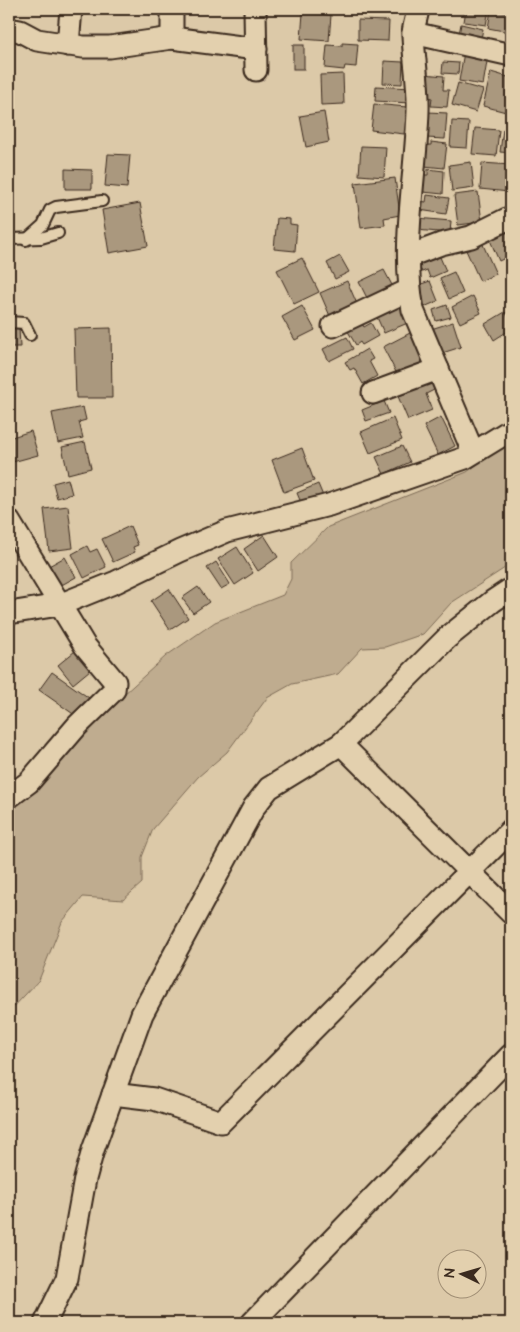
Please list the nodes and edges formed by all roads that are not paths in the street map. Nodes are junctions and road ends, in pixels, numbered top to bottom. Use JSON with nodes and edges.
{"nodes":[{"id":1,"x":71,"y":9,"type":"edge"},
{"id":2,"x":172,"y":9,"type":"edge"},
{"id":3,"x":255,"y":9,"type":"edge"},
{"id":4,"x":418,"y":9,"type":"edge"},
{"id":5,"x":9,"y":29,"type":"edge"},
{"id":6,"x":413,"y":33,"type":"junction"},
{"id":7,"x":172,"y":38,"type":"junction"},
{"id":8,"x":68,"y":45,"type":"junction"},
{"id":9,"x":511,"y":55,"type":"edge"},
{"id":10,"x":102,"y":201,"type":"dead end"},
{"id":11,"x":511,"y":217,"type":"edge"},
{"id":12,"x":58,"y":233,"type":"dead end"},
{"id":13,"x":9,"y":239,"type":"edge"},
{"id":14,"x":26,"y":240,"type":"junction"},
{"id":15,"x":409,"y":256,"type":"junction"},
{"id":16,"x":409,"y":290,"type":"junction"},
{"id":17,"x":9,"y":322,"type":"edge"},
{"id":18,"x":334,"y":326,"type":"dead end"},
{"id":19,"x":30,"y":335,"type":"dead end"},
{"id":20,"x":438,"y":369,"type":"junction"},
{"id":21,"x":373,"y":393,"type":"dead end"},
{"id":22,"x":511,"y":430,"type":"edge"},
{"id":23,"x":473,"y":452,"type":"junction"},
{"id":24,"x":9,"y":520,"type":"edge"},
{"id":25,"x":511,"y":589,"type":"edge"},
{"id":26,"x":59,"y":605,"type":"junction"},
{"id":27,"x":9,"y":613,"type":"edge"},
{"id":28,"x":341,"y":744,"type":"junction"},
{"id":29,"x":9,"y":797,"type":"edge"},
{"id":30,"x":511,"y":830,"type":"edge"},
{"id":31,"x":469,"y":872,"type":"junction"},
{"id":32,"x":511,"y":913,"type":"edge"},
{"id":33,"x":511,"y":1055,"type":"edge"},
{"id":34,"x":114,"y":1094,"type":"junction"},
{"id":35,"x":45,"y":1323,"type":"edge"},
{"id":36,"x":252,"y":1323,"type":"edge"}],
"edges":[{"from":1,"to":8,"type":"street"},
{"from":2,"to":7,"type":"street"},
{"from":3,"to":7,"type":"street"},
{"from":4,"to":6,"type":"street"},
{"from":5,"to":8,"type":"street"},
{"from":6,"to":9,"type":"street"},
{"from":6,"to":15,"type":"street"},
{"from":7,"to":8,"type":"street"},
{"from":10,"to":14,"type":"lane"},
{"from":11,"to":15,"type":"street"},
{"from":12,"to":14,"type":"lane"},
{"from":13,"to":14,"type":"lane"},
{"from":15,"to":16,"type":"street"},
{"from":16,"to":18,"type":"street"},
{"from":16,"to":20,"type":"street"},
{"from":17,"to":19,"type":"lane"},
{"from":20,"to":21,"type":"street"},
{"from":20,"to":23,"type":"street"},
{"from":22,"to":23,"type":"street"},
{"from":23,"to":26,"type":"street"},
{"from":24,"to":26,"type":"street"},
{"from":25,"to":28,"type":"street"},
{"from":26,"to":27,"type":"street"},
{"from":26,"to":29,"type":"street"},
{"from":28,"to":31,"type":"street"},
{"from":28,"to":34,"type":"street"},
{"from":30,"to":31,"type":"street"},
{"from":31,"to":32,"type":"street"},
{"from":31,"to":34,"type":"street"},
{"from":33,"to":36,"type":"street"},
{"from":34,"to":35,"type":"street"}]}
